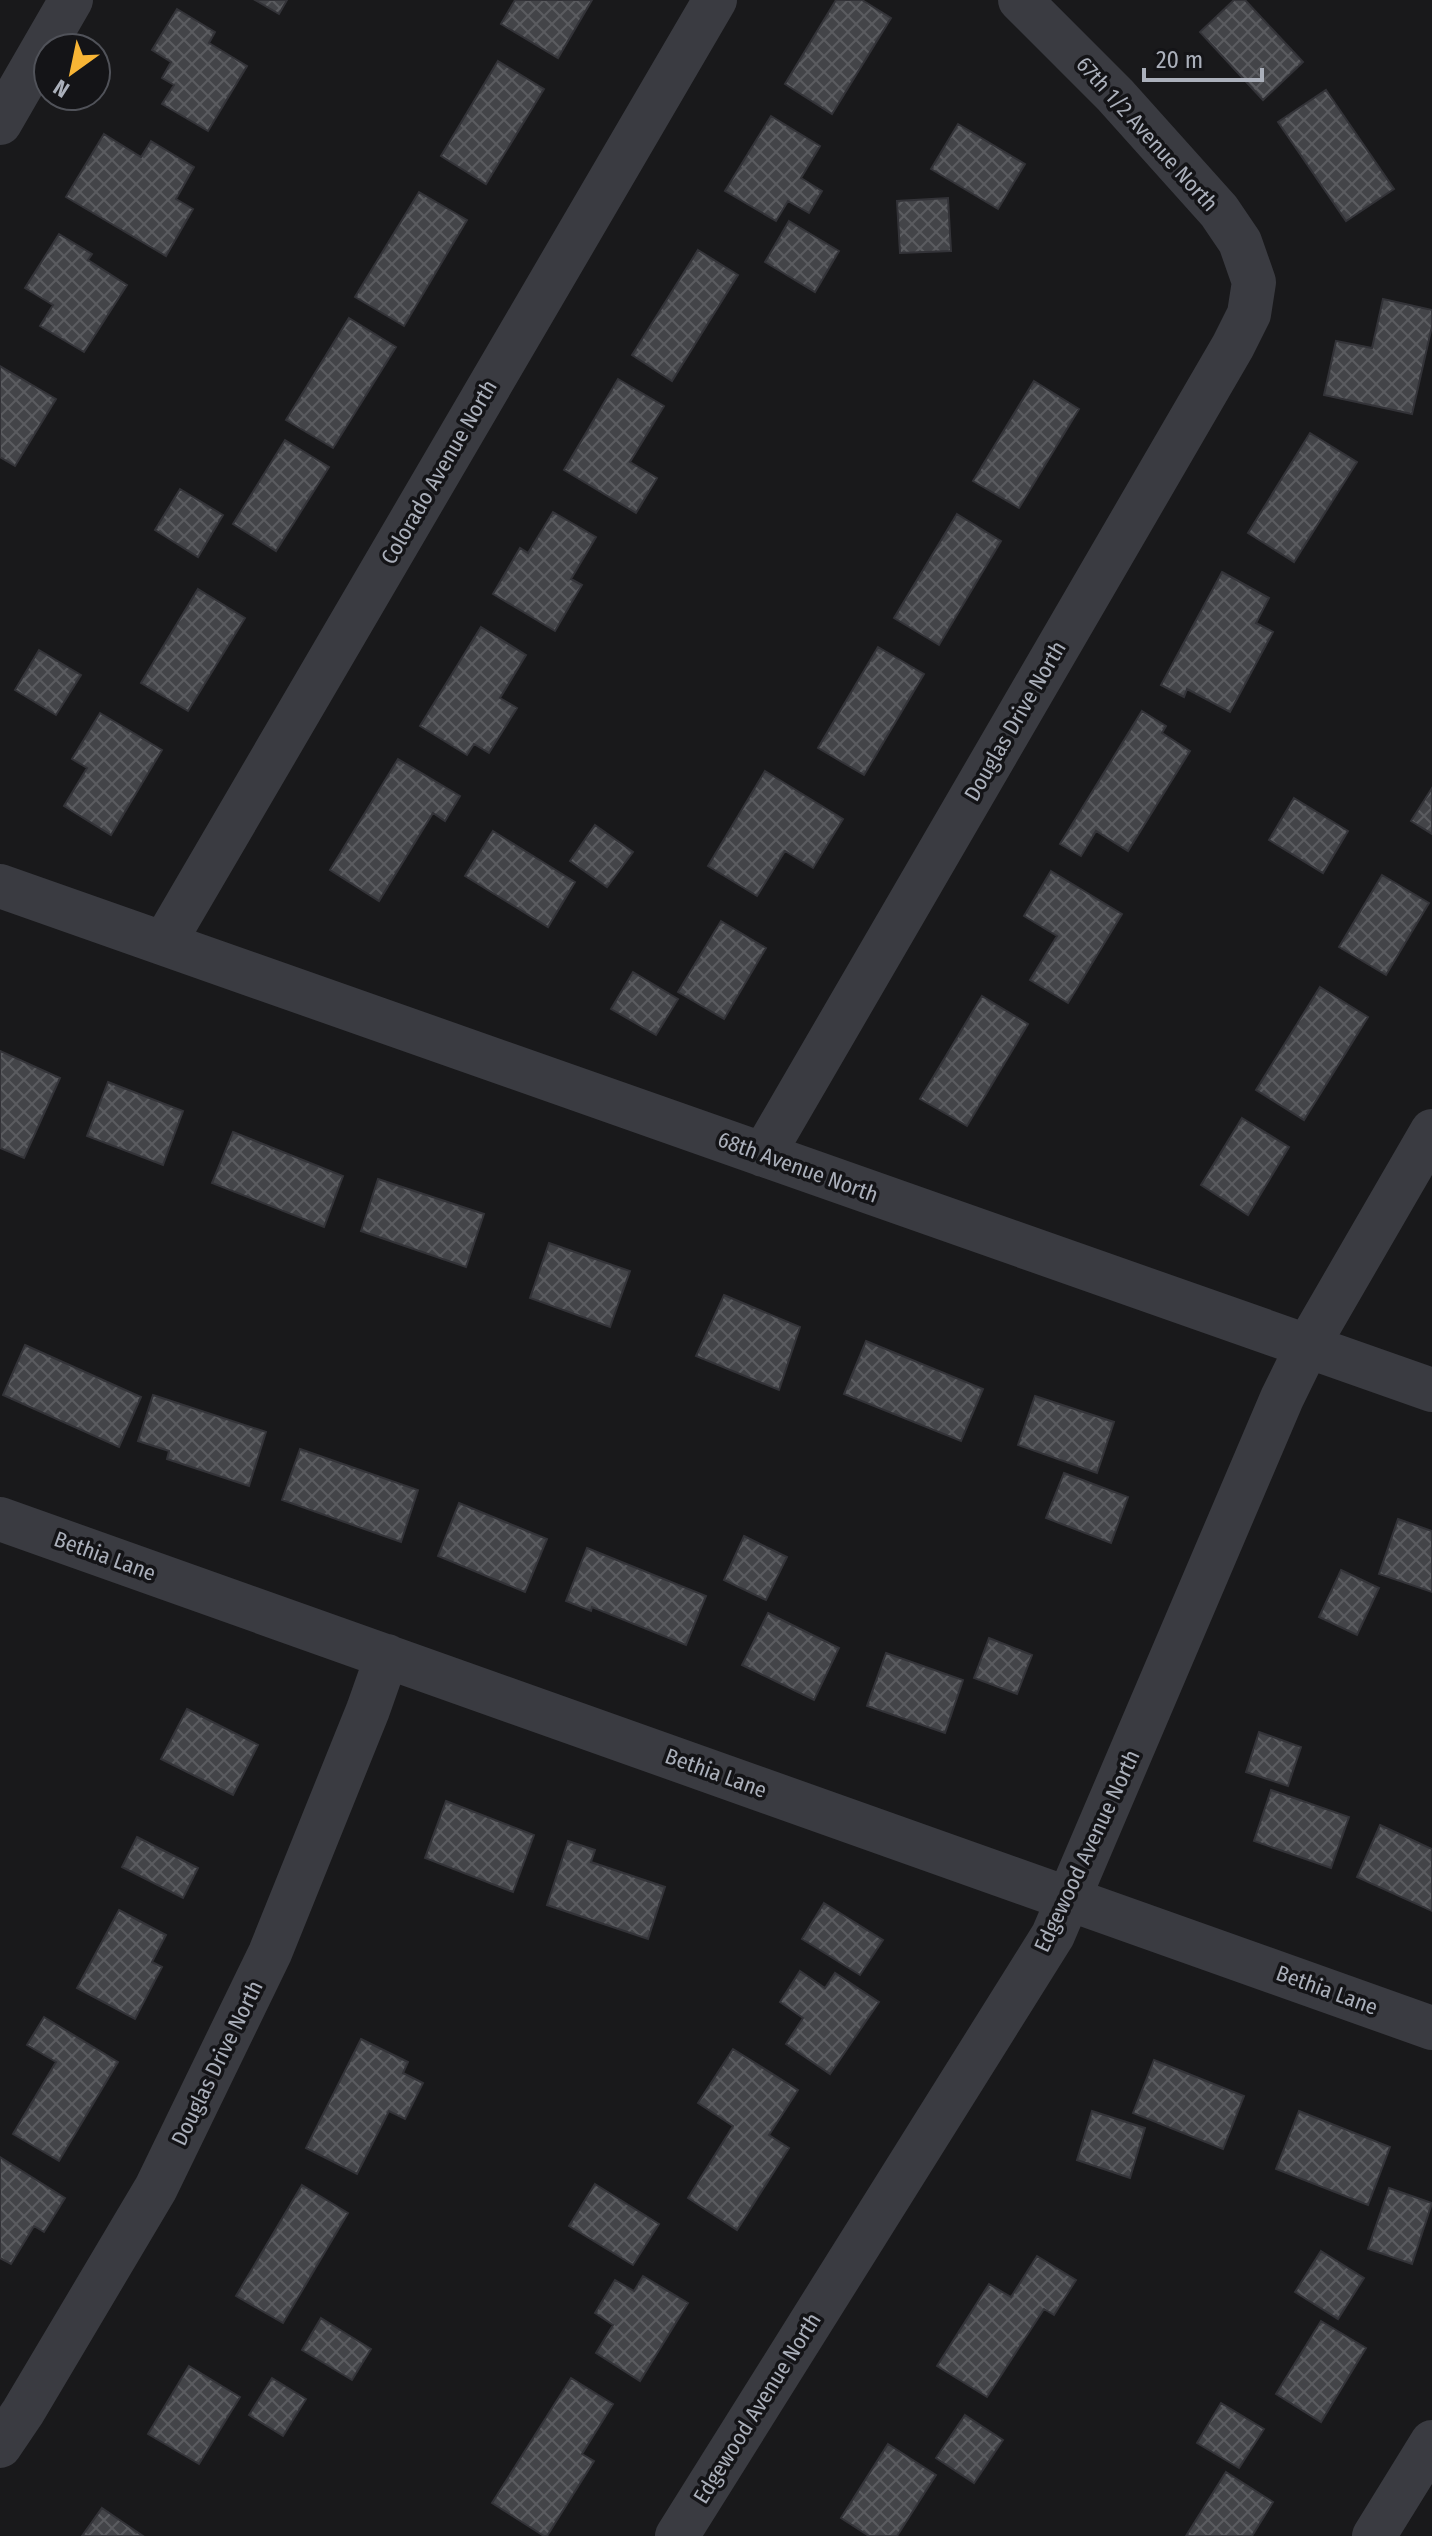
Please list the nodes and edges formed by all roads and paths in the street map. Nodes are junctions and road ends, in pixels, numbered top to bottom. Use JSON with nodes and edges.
{"nodes":[{"id":1,"x":71,"y":0,"type":"edge"},
{"id":2,"x":715,"y":0,"type":"edge"},
{"id":3,"x":1020,"y":0,"type":"edge"},
{"id":4,"x":0,"y":123,"type":"edge"},
{"id":5,"x":1254,"y":282,"type":"joint"},
{"id":6,"x":0,"y":886,"type":"edge"},
{"id":7,"x":164,"y":943,"type":"junction"},
{"id":8,"x":1432,"y":1131,"type":"edge"},
{"id":9,"x":763,"y":1155,"type":"junction"},
{"id":10,"x":1307,"y":1347,"type":"junction"},
{"id":11,"x":1432,"y":1390,"type":"edge"},
{"id":12,"x":0,"y":1519,"type":"edge"},
{"id":13,"x":387,"y":1656,"type":"junction"},
{"id":14,"x":1069,"y":1898,"type":"junction"},
{"id":15,"x":1432,"y":2028,"type":"edge"},
{"id":16,"x":1432,"y":2442,"type":"edge"},
{"id":17,"x":0,"y":2446,"type":"edge"},
{"id":18,"x":677,"y":2536,"type":"edge"},
{"id":19,"x":1374,"y":2536,"type":"edge"}],
"edges":[{"from":1,"to":4,"type":"street"},
{"from":2,"to":7,"type":"street","name":"Colorado Avenue North"},
{"from":3,"to":5,"type":"street","name":"67th 1/2 Avenue North"},
{"from":5,"to":9,"type":"street","name":"Douglas Drive North"},
{"from":6,"to":7,"type":"street","name":"68th Avenue North"},
{"from":7,"to":9,"type":"street","name":"68th Avenue North"},
{"from":8,"to":10,"type":"street","name":"Edgewood Avenue North"},
{"from":9,"to":10,"type":"street","name":"68th Avenue North"},
{"from":10,"to":11,"type":"street","name":"68th Avenue North"},
{"from":10,"to":14,"type":"street","name":"Edgewood Avenue North"},
{"from":12,"to":13,"type":"street","name":"Bethia Lane"},
{"from":13,"to":14,"type":"street","name":"Bethia Lane"},
{"from":13,"to":17,"type":"street","name":"Douglas Drive North"},
{"from":14,"to":15,"type":"street","name":"Bethia Lane"},
{"from":14,"to":18,"type":"street","name":"Edgewood Avenue North"},
{"from":16,"to":19,"type":"street"}]}
